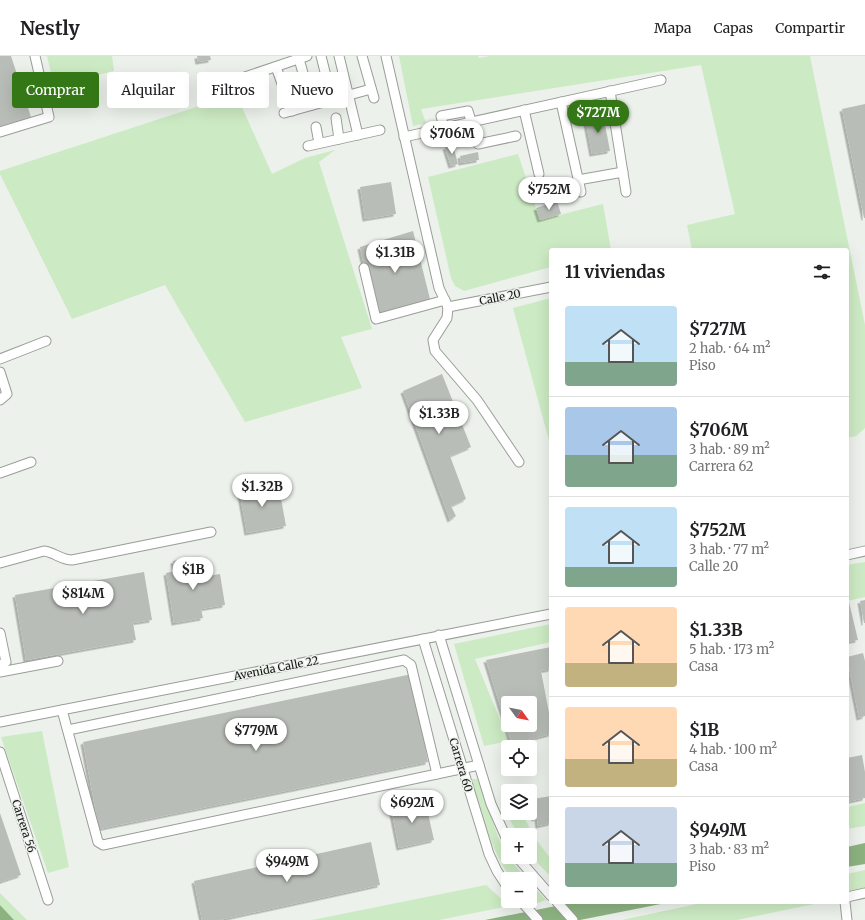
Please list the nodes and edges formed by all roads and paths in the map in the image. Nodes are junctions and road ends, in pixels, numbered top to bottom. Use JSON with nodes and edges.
{"nodes":[{"id":1,"x":35,"y":56,"type":"edge"},
{"id":2,"x":321,"y":56,"type":"edge"},
{"id":3,"x":340,"y":56,"type":"edge"},
{"id":4,"x":362,"y":56,"type":"edge"},
{"id":5,"x":386,"y":56,"type":"edge"},
{"id":6,"x":303,"y":58,"type":"edge"},
{"id":7,"x":276,"y":66,"type":"junction"},
{"id":8,"x":259,"y":72,"type":"edge"},
{"id":9,"x":278,"y":72,"type":"edge"},
{"id":10,"x":306,"y":72,"type":"edge"},
{"id":11,"x":325,"y":72,"type":"edge"},
{"id":12,"x":343,"y":72,"type":"edge"},
{"id":13,"x":661,"y":80,"type":"dead end"},
{"id":14,"x":610,"y":91,"type":"junction"},
{"id":15,"x":348,"y":96,"type":"joint"},
{"id":16,"x":561,"y":102,"type":"junction"},
{"id":17,"x":287,"y":108,"type":"edge"},
{"id":18,"x":304,"y":108,"type":"edge"},
{"id":19,"x":524,"y":110,"type":"junction"},
{"id":20,"x":336,"y":118,"type":"dead end"},
{"id":21,"x":472,"y":122,"type":"junction"},
{"id":22,"x":316,"y":127,"type":"dead end"},
{"id":23,"x":380,"y":130,"type":"dead end"},
{"id":24,"x":0,"y":132,"type":"edge"},
{"id":25,"x":358,"y":135,"type":"junction"},
{"id":26,"x":404,"y":136,"type":"junction"},
{"id":27,"x":516,"y":136,"type":"dead end"},
{"id":28,"x":339,"y":139,"type":"junction"},
{"id":29,"x":319,"y":144,"type":"junction"},
{"id":30,"x":308,"y":146,"type":"dead end"},
{"id":31,"x":623,"y":172,"type":"junction"},
{"id":32,"x":539,"y":174,"type":"dead end"},
{"id":33,"x":578,"y":180,"type":"junction"},
{"id":34,"x":581,"y":192,"type":"dead end"},
{"id":35,"x":626,"y":192,"type":"dead end"},
{"id":36,"x":364,"y":268,"type":"dead end"},
{"id":37,"x":549,"y":287,"type":"edge"},
{"id":38,"x":447,"y":304,"type":"junction"},
{"id":39,"x":46,"y":342,"type":"dead end"},
{"id":40,"x":0,"y":359,"type":"edge"},
{"id":41,"x":0,"y":372,"type":"edge"},
{"id":42,"x":0,"y":400,"type":"edge"},
{"id":43,"x":31,"y":462,"type":"dead end"},
{"id":44,"x":519,"y":462,"type":"dead end"},
{"id":45,"x":0,"y":473,"type":"edge"},
{"id":46,"x":211,"y":532,"type":"dead end"},
{"id":47,"x":865,"y":551,"type":"edge"},
{"id":48,"x":849,"y":555,"type":"edge"},
{"id":49,"x":0,"y":563,"type":"edge"},
{"id":50,"x":549,"y":614,"type":"edge"},
{"id":51,"x":0,"y":633,"type":"edge"},
{"id":52,"x":440,"y":635,"type":"junction"},
{"id":53,"x":422,"y":639,"type":"junction"},
{"id":54,"x":58,"y":661,"type":"dead end"},
{"id":55,"x":0,"y":664,"type":"edge"},
{"id":56,"x":0,"y":672,"type":"edge"},
{"id":57,"x":62,"y":710,"type":"junction"},
{"id":58,"x":0,"y":722,"type":"edge"},
{"id":59,"x":68,"y":730,"type":"junction"},
{"id":60,"x":0,"y":752,"type":"edge"},
{"id":61,"x":479,"y":765,"type":"junction"},
{"id":62,"x":462,"y":769,"type":"junction"},
{"id":63,"x":437,"y":774,"type":"junction"},
{"id":64,"x":502,"y":828,"type":"edge"},
{"id":65,"x":523,"y":864,"type":"edge"},
{"id":66,"x":501,"y":877,"type":"edge"},
{"id":67,"x":549,"y":893,"type":"edge"},
{"id":68,"x":865,"y":893,"type":"edge"},
{"id":69,"x":849,"y":897,"type":"edge"},
{"id":70,"x":48,"y":900,"type":"dead end"},
{"id":71,"x":559,"y":904,"type":"edge"},
{"id":72,"x":845,"y":904,"type":"edge"},
{"id":73,"x":527,"y":908,"type":"edge"},
{"id":74,"x":538,"y":920,"type":"edge"},
{"id":75,"x":573,"y":920,"type":"edge"},
{"id":76,"x":847,"y":920,"type":"edge"}],
"edges":[{"from":1,"to":24,"type":"street"},
{"from":2,"to":11,"type":"street"},
{"from":3,"to":12,"type":"street"},
{"from":4,"to":15,"type":"street"},
{"from":5,"to":26,"type":"street"},
{"from":6,"to":7,"type":"street"},
{"from":6,"to":10,"type":"street"},
{"from":7,"to":8,"type":"street"},
{"from":7,"to":9,"type":"street"},
{"from":13,"to":14,"type":"street"},
{"from":14,"to":16,"type":"street"},
{"from":14,"to":31,"type":"street"},
{"from":15,"to":25,"type":"street"},
{"from":16,"to":19,"type":"street"},
{"from":16,"to":33,"type":"street"},
{"from":17,"to":18,"type":"street"},
{"from":19,"to":21,"type":"street"},
{"from":19,"to":32,"type":"street"},
{"from":20,"to":28,"type":"street"},
{"from":21,"to":26,"type":"street"},
{"from":21,"to":27,"type":"street"},
{"from":22,"to":29,"type":"street"},
{"from":23,"to":25,"type":"street"},
{"from":25,"to":28,"type":"street"},
{"from":26,"to":38,"type":"street"},
{"from":28,"to":29,"type":"street"},
{"from":29,"to":30,"type":"street"},
{"from":31,"to":33,"type":"street"},
{"from":31,"to":35,"type":"street"},
{"from":33,"to":34,"type":"street"},
{"from":36,"to":38,"type":"street","name":"Calle 20"},
{"from":37,"to":38,"type":"street","name":"Calle 20"},
{"from":38,"to":44,"type":"street"},
{"from":39,"to":40,"type":"street"},
{"from":41,"to":42,"type":"street"},
{"from":43,"to":45,"type":"street"},
{"from":46,"to":49,"type":"street"},
{"from":47,"to":48,"type":"street"},
{"from":50,"to":52,"type":"street","name":"Avenida Calle 22"},
{"from":51,"to":55,"type":"street"},
{"from":52,"to":53,"type":"street","name":"Avenida Calle 22"},
{"from":52,"to":61,"type":"street","name":"Carrera 60"},
{"from":53,"to":57,"type":"street","name":"Avenida Calle 22"},
{"from":53,"to":62,"type":"street","name":"Carrera 60"},
{"from":54,"to":56,"type":"street"},
{"from":57,"to":58,"type":"street","name":"Avenida Calle 22"},
{"from":57,"to":59,"type":"street"},
{"from":59,"to":63,"type":"street"},
{"from":59,"to":63,"type":"street"},
{"from":60,"to":70,"type":"street","name":"Carrera 56"},
{"from":61,"to":62,"type":"street"},
{"from":61,"to":64,"type":"street","name":"Carrera 60"},
{"from":62,"to":63,"type":"street"},
{"from":62,"to":66,"type":"street","name":"Carrera 60"},
{"from":65,"to":67,"type":"street"},
{"from":68,"to":69,"type":"street"},
{"from":71,"to":75,"type":"street"},
{"from":72,"to":76,"type":"street"},
{"from":73,"to":74,"type":"street"}]}
